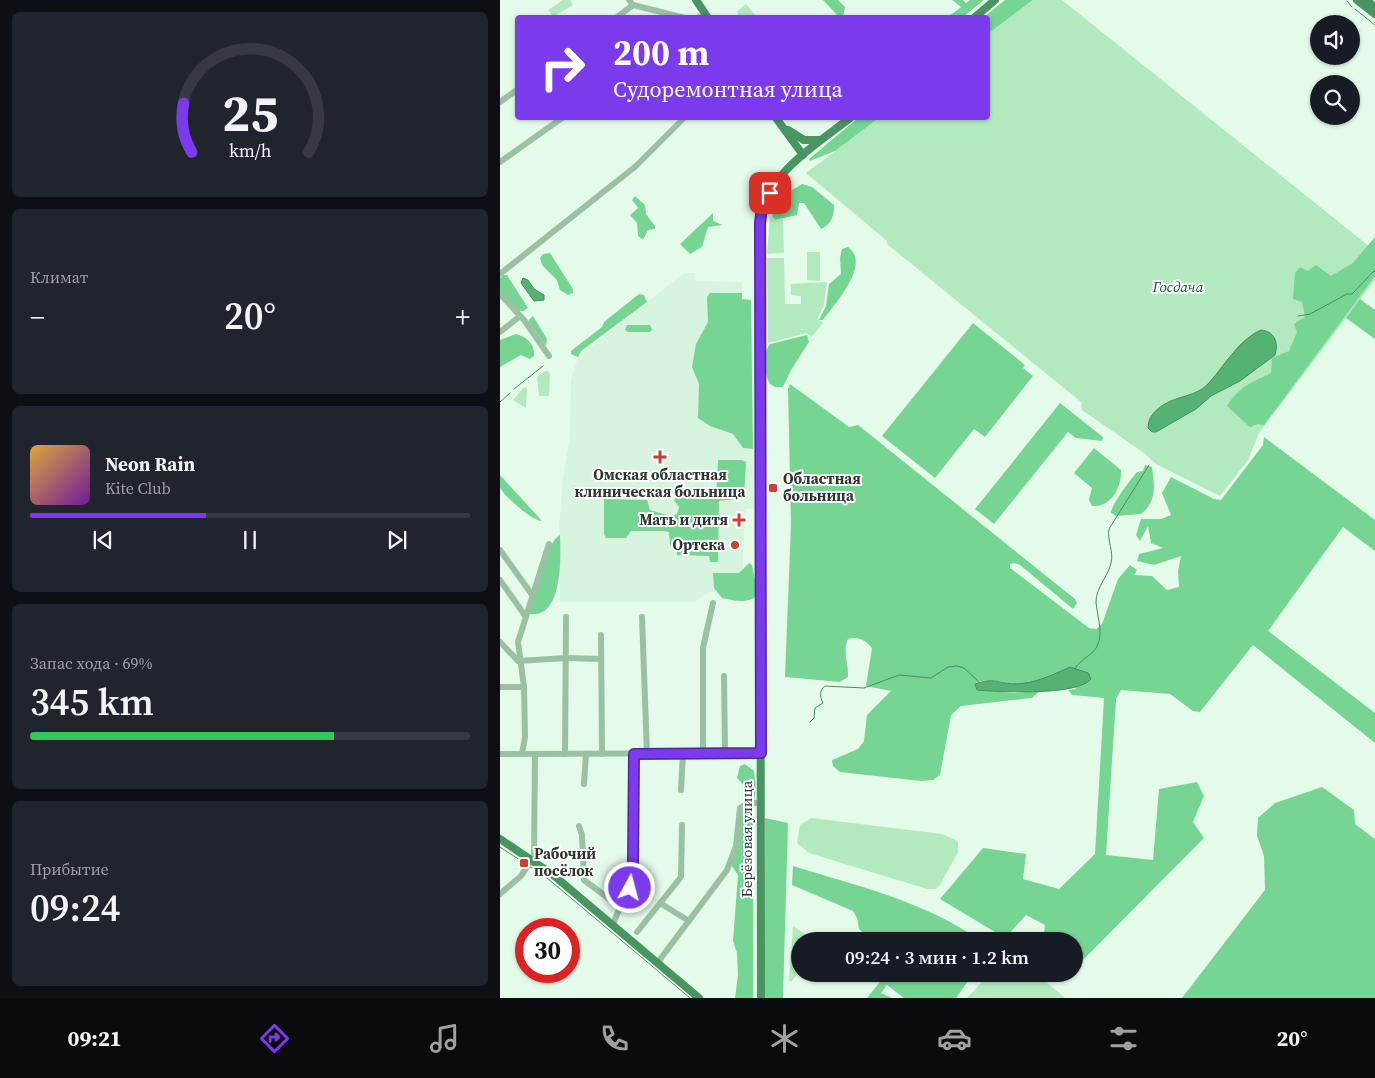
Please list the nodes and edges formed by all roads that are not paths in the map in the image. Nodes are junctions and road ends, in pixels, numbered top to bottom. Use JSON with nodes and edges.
{"nodes":[{"id":1,"x":696,"y":0,"type":"edge"},
{"id":2,"x":995,"y":0,"type":"edge"},
{"id":3,"x":1357,"y":0,"type":"edge"},
{"id":4,"x":1366,"y":0,"type":"edge"},
{"id":5,"x":631,"y":3,"type":"edge"},
{"id":6,"x":1375,"y":7,"type":"edge"},
{"id":7,"x":1375,"y":14,"type":"edge"},
{"id":8,"x":619,"y":15,"type":"edge"},
{"id":9,"x":674,"y":15,"type":"edge"},
{"id":10,"x":704,"y":15,"type":"edge"},
{"id":11,"x":978,"y":15,"type":"edge"},
{"id":12,"x":515,"y":91,"type":"edge"},
{"id":13,"x":500,"y":102,"type":"edge"},
{"id":14,"x":559,"y":120,"type":"edge"},
{"id":15,"x":682,"y":120,"type":"edge"},
{"id":16,"x":778,"y":120,"type":"edge"},
{"id":17,"x":779,"y":120,"type":"edge"},
{"id":18,"x":847,"y":120,"type":"edge"},
{"id":19,"x":788,"y":130,"type":"junction"},
{"id":20,"x":824,"y":138,"type":"junction"},
{"id":21,"x":803,"y":155,"type":"junction"},
{"id":22,"x":500,"y":162,"type":"edge"},
{"id":23,"x":500,"y":274,"type":"edge"},
{"id":24,"x":500,"y":294,"type":"edge"},
{"id":25,"x":519,"y":317,"type":"junction"},
{"id":26,"x":500,"y":332,"type":"edge"},
{"id":27,"x":549,"y":356,"type":"dead end"},
{"id":28,"x":549,"y":544,"type":"dead end"},
{"id":29,"x":500,"y":550,"type":"edge"},
{"id":30,"x":500,"y":580,"type":"edge"},
{"id":31,"x":533,"y":596,"type":"junction"},
{"id":32,"x":713,"y":603,"type":"dead end"},
{"id":33,"x":642,"y":616,"type":"dead end"},
{"id":34,"x":526,"y":617,"type":"junction"},
{"id":35,"x":566,"y":617,"type":"dead end"},
{"id":36,"x":601,"y":635,"type":"dead end"},
{"id":37,"x":500,"y":642,"type":"edge"},
{"id":38,"x":566,"y":658,"type":"junction"},
{"id":39,"x":601,"y":658,"type":"junction"},
{"id":40,"x":520,"y":661,"type":"junction"},
{"id":41,"x":724,"y":676,"type":"dead end"},
{"id":42,"x":500,"y":687,"type":"edge"},
{"id":43,"x":524,"y":687,"type":"junction"},
{"id":44,"x":683,"y":753,"type":"junction"},
{"id":45,"x":703,"y":753,"type":"junction"},
{"id":46,"x":724,"y":753,"type":"junction"},
{"id":47,"x":761,"y":753,"type":"junction"},
{"id":48,"x":500,"y":754,"type":"edge"},
{"id":49,"x":522,"y":754,"type":"junction"},
{"id":50,"x":535,"y":754,"type":"junction"},
{"id":51,"x":565,"y":754,"type":"junction"},
{"id":52,"x":586,"y":754,"type":"junction"},
{"id":53,"x":602,"y":754,"type":"junction"},
{"id":54,"x":634,"y":754,"type":"junction"},
{"id":55,"x":647,"y":754,"type":"junction"},
{"id":56,"x":584,"y":784,"type":"dead end"},
{"id":57,"x":681,"y":790,"type":"dead end"},
{"id":58,"x":761,"y":803,"type":"junction"},
{"id":59,"x":682,"y":825,"type":"dead end"},
{"id":60,"x":580,"y":826,"type":"dead end"},
{"id":61,"x":500,"y":839,"type":"edge"},
{"id":62,"x":533,"y":860,"type":"junction"},
{"id":63,"x":500,"y":894,"type":"edge"},
{"id":64,"x":660,"y":903,"type":"junction"},
{"id":65,"x":620,"y":907,"type":"junction"},
{"id":66,"x":689,"y":921,"type":"junction"},
{"id":67,"x":613,"y":924,"type":"junction"},
{"id":68,"x":637,"y":932,"type":"dead end"},
{"id":69,"x":658,"y":962,"type":"junction"},
{"id":70,"x":700,"y":998,"type":"edge"},
{"id":71,"x":761,"y":998,"type":"edge"}],
"edges":[{"from":1,"to":10,"type":"main road"},
{"from":2,"to":11,"type":"main road"},
{"from":3,"to":7,"type":"main road"},
{"from":4,"to":6,"type":"main road"},
{"from":5,"to":8,"type":"street"},
{"from":5,"to":9,"type":"street"},
{"from":12,"to":13,"type":"street"},
{"from":14,"to":22,"type":"street"},
{"from":15,"to":23,"type":"street"},
{"from":16,"to":21,"type":"main road"},
{"from":17,"to":19,"type":"main road"},
{"from":18,"to":20,"type":"main road","name":"Берёзовая улица"},
{"from":19,"to":20,"type":"main road"},
{"from":19,"to":21,"type":"main road"},
{"from":20,"to":21,"type":"main road","name":"Берёзовая улица"},
{"from":21,"to":47,"type":"main road","name":"Берёзовая улица"},
{"from":24,"to":25,"type":"street"},
{"from":25,"to":26,"type":"street"},
{"from":25,"to":27,"type":"street"},
{"from":28,"to":31,"type":"street"},
{"from":29,"to":31,"type":"street"},
{"from":30,"to":34,"type":"street"},
{"from":31,"to":34,"type":"street"},
{"from":32,"to":45,"type":"street"},
{"from":33,"to":55,"type":"street"},
{"from":34,"to":40,"type":"street"},
{"from":35,"to":38,"type":"street"},
{"from":36,"to":39,"type":"street"},
{"from":37,"to":40,"type":"street"},
{"from":38,"to":39,"type":"street"},
{"from":38,"to":40,"type":"street"},
{"from":38,"to":51,"type":"street"},
{"from":39,"to":53,"type":"street"},
{"from":40,"to":43,"type":"street"},
{"from":41,"to":46,"type":"street"},
{"from":42,"to":43,"type":"street"},
{"from":43,"to":49,"type":"street"},
{"from":44,"to":45,"type":"street"},
{"from":44,"to":55,"type":"street"},
{"from":44,"to":57,"type":"street"},
{"from":45,"to":46,"type":"street"},
{"from":46,"to":47,"type":"street"},
{"from":47,"to":58,"type":"main road","name":"Берёзовая улица"},
{"from":48,"to":49,"type":"street"},
{"from":49,"to":50,"type":"street"},
{"from":50,"to":51,"type":"street"},
{"from":50,"to":62,"type":"street"},
{"from":51,"to":52,"type":"street"},
{"from":52,"to":53,"type":"street"},
{"from":52,"to":56,"type":"street"},
{"from":53,"to":54,"type":"street"},
{"from":54,"to":55,"type":"street"},
{"from":54,"to":65,"type":"street"},
{"from":58,"to":66,"type":"street"},
{"from":58,"to":71,"type":"main road","name":"Берёзовая улица"},
{"from":59,"to":64,"type":"street"},
{"from":60,"to":65,"type":"street"},
{"from":61,"to":62,"type":"main road"},
{"from":62,"to":63,"type":"street"},
{"from":62,"to":67,"type":"main road"},
{"from":64,"to":66,"type":"street"},
{"from":64,"to":68,"type":"street"},
{"from":65,"to":67,"type":"street"},
{"from":66,"to":69,"type":"street"},
{"from":67,"to":69,"type":"main road"},
{"from":69,"to":70,"type":"main road"}]}
